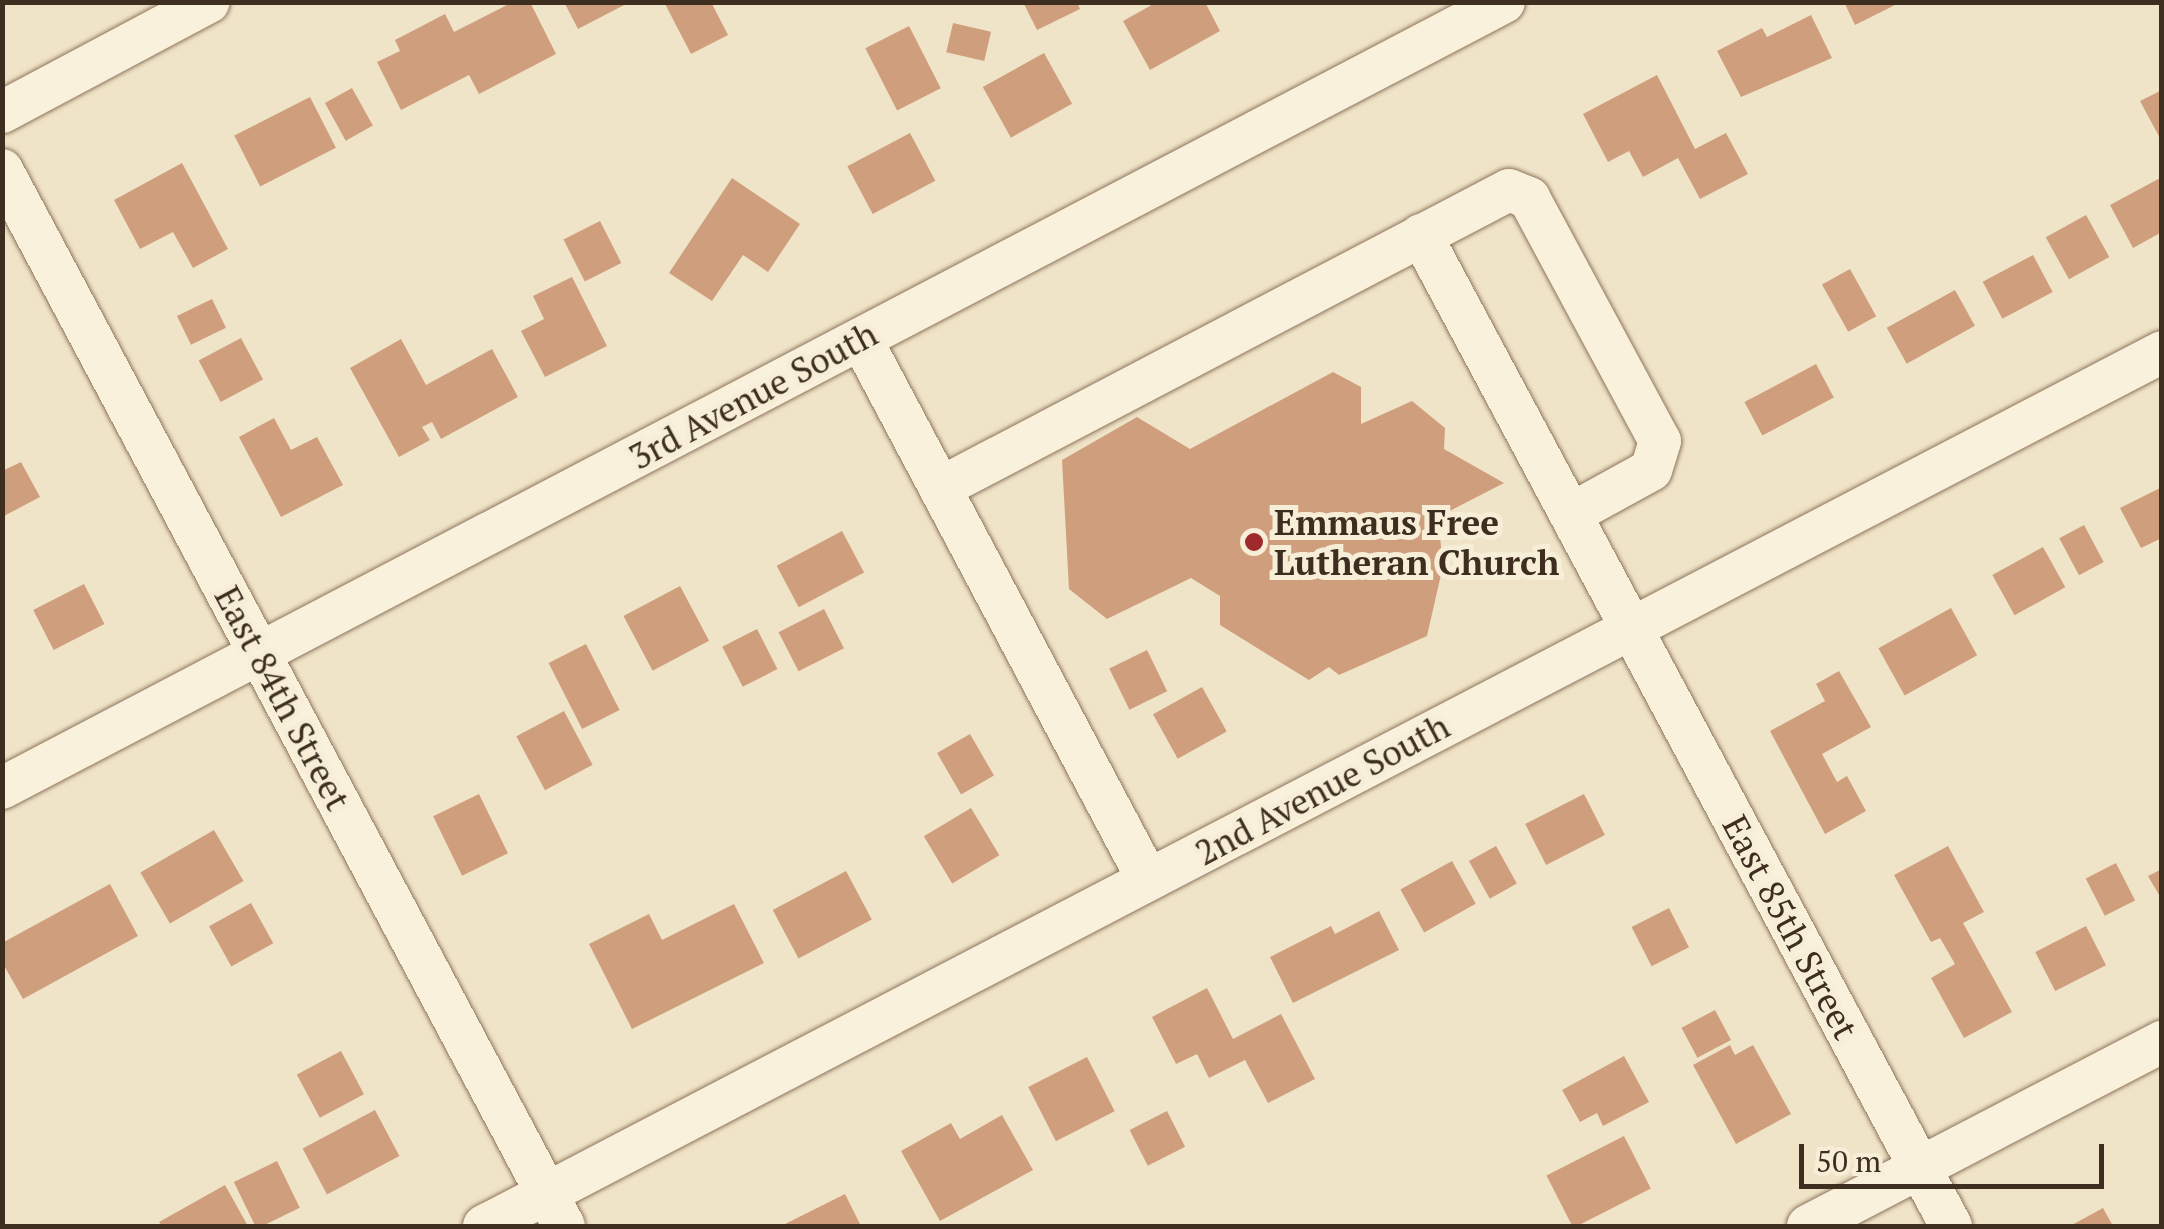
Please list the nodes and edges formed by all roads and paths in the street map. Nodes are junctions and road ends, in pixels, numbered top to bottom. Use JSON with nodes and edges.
{"nodes":[{"id":1,"x":209,"y":2,"type":"edge"},
{"id":2,"x":1504,"y":2,"type":"edge"},
{"id":3,"x":2,"y":112,"type":"edge"},
{"id":4,"x":2,"y":170,"type":"edge"},
{"id":5,"x":1422,"y":234,"type":"junction"},
{"id":6,"x":861,"y":339,"type":"junction"},
{"id":7,"x":2162,"y":352,"type":"edge"},
{"id":8,"x":940,"y":488,"type":"junction"},
{"id":9,"x":1571,"y":514,"type":"junction"},
{"id":10,"x":1631,"y":628,"type":"junction"},
{"id":11,"x":260,"y":654,"type":"junction"},
{"id":12,"x":2,"y":788,"type":"edge"},
{"id":13,"x":1148,"y":880,"type":"junction"},
{"id":14,"x":2162,"y":1042,"type":"edge"},
{"id":15,"x":1920,"y":1168,"type":"junction"},
{"id":16,"x":555,"y":1210,"type":"edge"},
{"id":17,"x":484,"y":1226,"type":"edge"},
{"id":18,"x":1808,"y":1226,"type":"edge"},
{"id":19,"x":1950,"y":1226,"type":"edge"}],
"edges":[{"from":1,"to":3,"type":"street"},
{"from":2,"to":6,"type":"street","name":"3rd Avenue South"},
{"from":4,"to":11,"type":"street","name":"East 84th Street"},
{"from":5,"to":8,"type":"street"},
{"from":5,"to":9,"type":"street","name":"East 85th Street"},
{"from":5,"to":9,"type":"street"},
{"from":6,"to":8,"type":"street"},
{"from":6,"to":11,"type":"street","name":"3rd Avenue South"},
{"from":7,"to":10,"type":"street","name":"2nd Avenue South"},
{"from":8,"to":13,"type":"street"},
{"from":9,"to":10,"type":"street","name":"East 85th Street"},
{"from":10,"to":13,"type":"street","name":"2nd Avenue South"},
{"from":10,"to":15,"type":"street","name":"East 85th Street"},
{"from":11,"to":12,"type":"street","name":"3rd Avenue South"},
{"from":11,"to":16,"type":"street","name":"East 84th Street"},
{"from":13,"to":16,"type":"street","name":"2nd Avenue South"},
{"from":14,"to":15,"type":"street"},
{"from":15,"to":18,"type":"street"},
{"from":15,"to":19,"type":"street","name":"East 85th Street"},
{"from":16,"to":17,"type":"street","name":"2nd Avenue South"}]}
